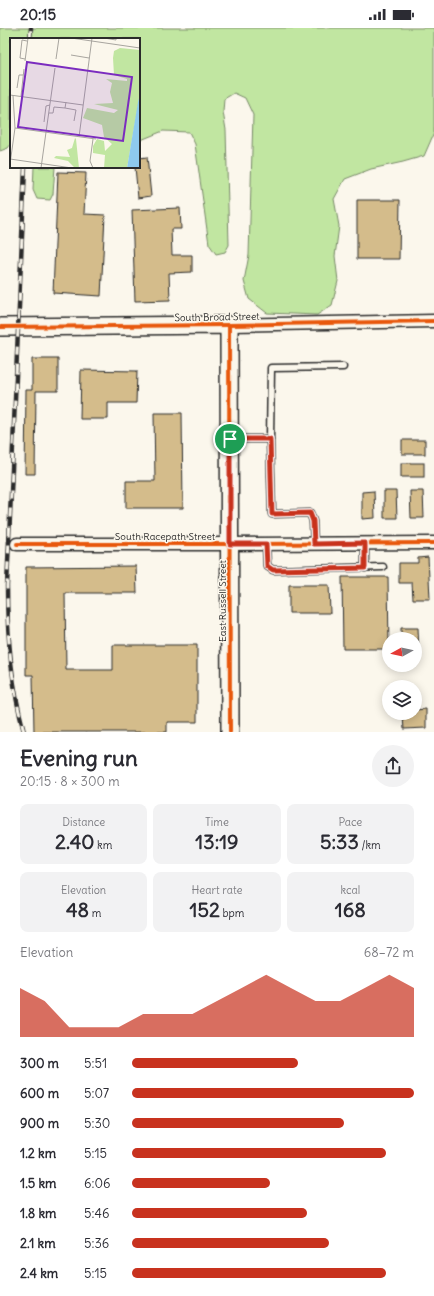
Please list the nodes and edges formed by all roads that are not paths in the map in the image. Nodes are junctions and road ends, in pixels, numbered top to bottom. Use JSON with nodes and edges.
{"nodes":[{"id":1,"x":434,"y":321,"type":"edge"},
{"id":2,"x":229,"y":325,"type":"junction"},
{"id":3,"x":0,"y":327,"type":"edge"},
{"id":4,"x":343,"y":367,"type":"dead end"},
{"id":5,"x":230,"y":439,"type":"junction"},
{"id":6,"x":270,"y":439,"type":"junction"},
{"id":7,"x":365,"y":543,"type":"junction"},
{"id":8,"x":434,"y":543,"type":"edge"},
{"id":9,"x":16,"y":544,"type":"dead end"},
{"id":10,"x":230,"y":544,"type":"junction"},
{"id":11,"x":266,"y":544,"type":"junction"},
{"id":12,"x":314,"y":544,"type":"junction"},
{"id":13,"x":383,"y":567,"type":"dead end"},
{"id":14,"x":365,"y":568,"type":"junction"},
{"id":15,"x":230,"y":732,"type":"edge"}],
"edges":[{"from":1,"to":2,"type":"street","name":"South Broad Street"},
{"from":2,"to":3,"type":"street","name":"South Broad Street"},
{"from":2,"to":5,"type":"street","name":"East Russell Street"},
{"from":4,"to":6,"type":"lane"},
{"from":5,"to":6,"type":"lane"},
{"from":5,"to":10,"type":"street","name":"East Russell Street"},
{"from":6,"to":12,"type":"lane"},
{"from":7,"to":8,"type":"street","name":"South Racepath Street"},
{"from":7,"to":12,"type":"street","name":"South Racepath Street"},
{"from":7,"to":14,"type":"lane"},
{"from":9,"to":10,"type":"street","name":"South Racepath Street"},
{"from":10,"to":11,"type":"street","name":"South Racepath Street"},
{"from":10,"to":15,"type":"street","name":"East Russell Street"},
{"from":11,"to":12,"type":"street","name":"South Racepath Street"},
{"from":11,"to":14,"type":"lane"},
{"from":13,"to":14,"type":"lane"}]}
